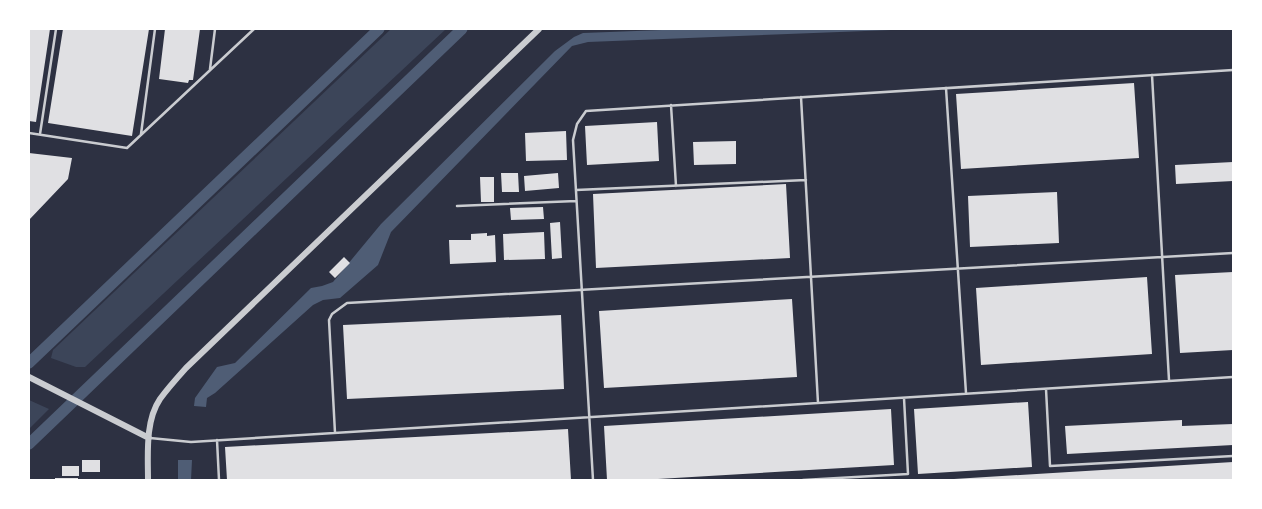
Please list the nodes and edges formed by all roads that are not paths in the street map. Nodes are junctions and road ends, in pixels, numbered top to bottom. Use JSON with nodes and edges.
{"nodes":[{"id":1,"x":56,"y":29,"type":"edge"},
{"id":2,"x":155,"y":29,"type":"edge"},
{"id":3,"x":216,"y":29,"type":"edge"},
{"id":4,"x":254,"y":29,"type":"edge"},
{"id":5,"x":540,"y":29,"type":"edge"},
{"id":6,"x":210,"y":70,"type":"junction"},
{"id":7,"x":1233,"y":70,"type":"edge"},
{"id":8,"x":1152,"y":75,"type":"junction"},
{"id":9,"x":946,"y":88,"type":"junction"},
{"id":10,"x":801,"y":97,"type":"junction"},
{"id":11,"x":671,"y":105,"type":"junction"},
{"id":12,"x":29,"y":133,"type":"edge"},
{"id":13,"x":40,"y":134,"type":"junction"},
{"id":14,"x":140,"y":134,"type":"junction"},
{"id":15,"x":806,"y":180,"type":"junction"},
{"id":16,"x":676,"y":186,"type":"junction"},
{"id":17,"x":576,"y":190,"type":"junction"},
{"id":18,"x":576,"y":201,"type":"junction"},
{"id":19,"x":457,"y":206,"type":"dead end"},
{"id":20,"x":1233,"y":253,"type":"edge"},
{"id":21,"x":1162,"y":258,"type":"junction"},
{"id":22,"x":958,"y":269,"type":"junction"},
{"id":23,"x":811,"y":278,"type":"junction"},
{"id":24,"x":582,"y":290,"type":"junction"},
{"id":25,"x":29,"y":377,"type":"edge"},
{"id":26,"x":1233,"y":377,"type":"edge"},
{"id":27,"x":1169,"y":381,"type":"junction"},
{"id":28,"x":1046,"y":389,"type":"junction"},
{"id":29,"x":966,"y":394,"type":"junction"},
{"id":30,"x":904,"y":398,"type":"junction"},
{"id":31,"x":818,"y":403,"type":"junction"},
{"id":32,"x":589,"y":417,"type":"junction"},
{"id":33,"x":335,"y":433,"type":"junction"},
{"id":34,"x":149,"y":438,"type":"junction"},
{"id":35,"x":217,"y":440,"type":"junction"},
{"id":36,"x":1233,"y":456,"type":"edge"},
{"id":37,"x":148,"y":480,"type":"edge"},
{"id":38,"x":219,"y":480,"type":"edge"},
{"id":39,"x":593,"y":480,"type":"edge"},
{"id":40,"x":803,"y":480,"type":"edge"}],
"edges":[{"from":1,"to":13,"type":"lane"},
{"from":2,"to":14,"type":"lane"},
{"from":3,"to":6,"type":"lane"},
{"from":4,"to":6,"type":"lane"},
{"from":5,"to":34,"type":"street"},
{"from":6,"to":14,"type":"lane"},
{"from":7,"to":8,"type":"lane"},
{"from":8,"to":9,"type":"lane"},
{"from":8,"to":21,"type":"lane"},
{"from":9,"to":10,"type":"lane"},
{"from":9,"to":22,"type":"lane"},
{"from":10,"to":11,"type":"lane"},
{"from":10,"to":15,"type":"lane"},
{"from":11,"to":16,"type":"lane"},
{"from":11,"to":17,"type":"lane"},
{"from":12,"to":13,"type":"lane"},
{"from":13,"to":14,"type":"lane"},
{"from":15,"to":16,"type":"lane"},
{"from":15,"to":23,"type":"lane"},
{"from":16,"to":17,"type":"lane"},
{"from":17,"to":18,"type":"lane"},
{"from":18,"to":19,"type":"lane"},
{"from":18,"to":24,"type":"lane"},
{"from":20,"to":21,"type":"lane"},
{"from":21,"to":22,"type":"lane"},
{"from":21,"to":27,"type":"lane"},
{"from":22,"to":23,"type":"lane"},
{"from":22,"to":29,"type":"lane"},
{"from":23,"to":24,"type":"lane"},
{"from":23,"to":31,"type":"lane"},
{"from":24,"to":32,"type":"lane"},
{"from":24,"to":33,"type":"lane"},
{"from":25,"to":34,"type":"street"},
{"from":26,"to":27,"type":"lane"},
{"from":27,"to":28,"type":"lane"},
{"from":28,"to":29,"type":"lane"},
{"from":28,"to":36,"type":"lane"},
{"from":29,"to":30,"type":"lane"},
{"from":30,"to":31,"type":"lane"},
{"from":30,"to":40,"type":"lane"},
{"from":31,"to":32,"type":"lane"},
{"from":32,"to":33,"type":"lane"},
{"from":32,"to":39,"type":"lane"},
{"from":33,"to":35,"type":"lane"},
{"from":34,"to":35,"type":"lane"},
{"from":34,"to":37,"type":"street"},
{"from":35,"to":38,"type":"lane"}]}
